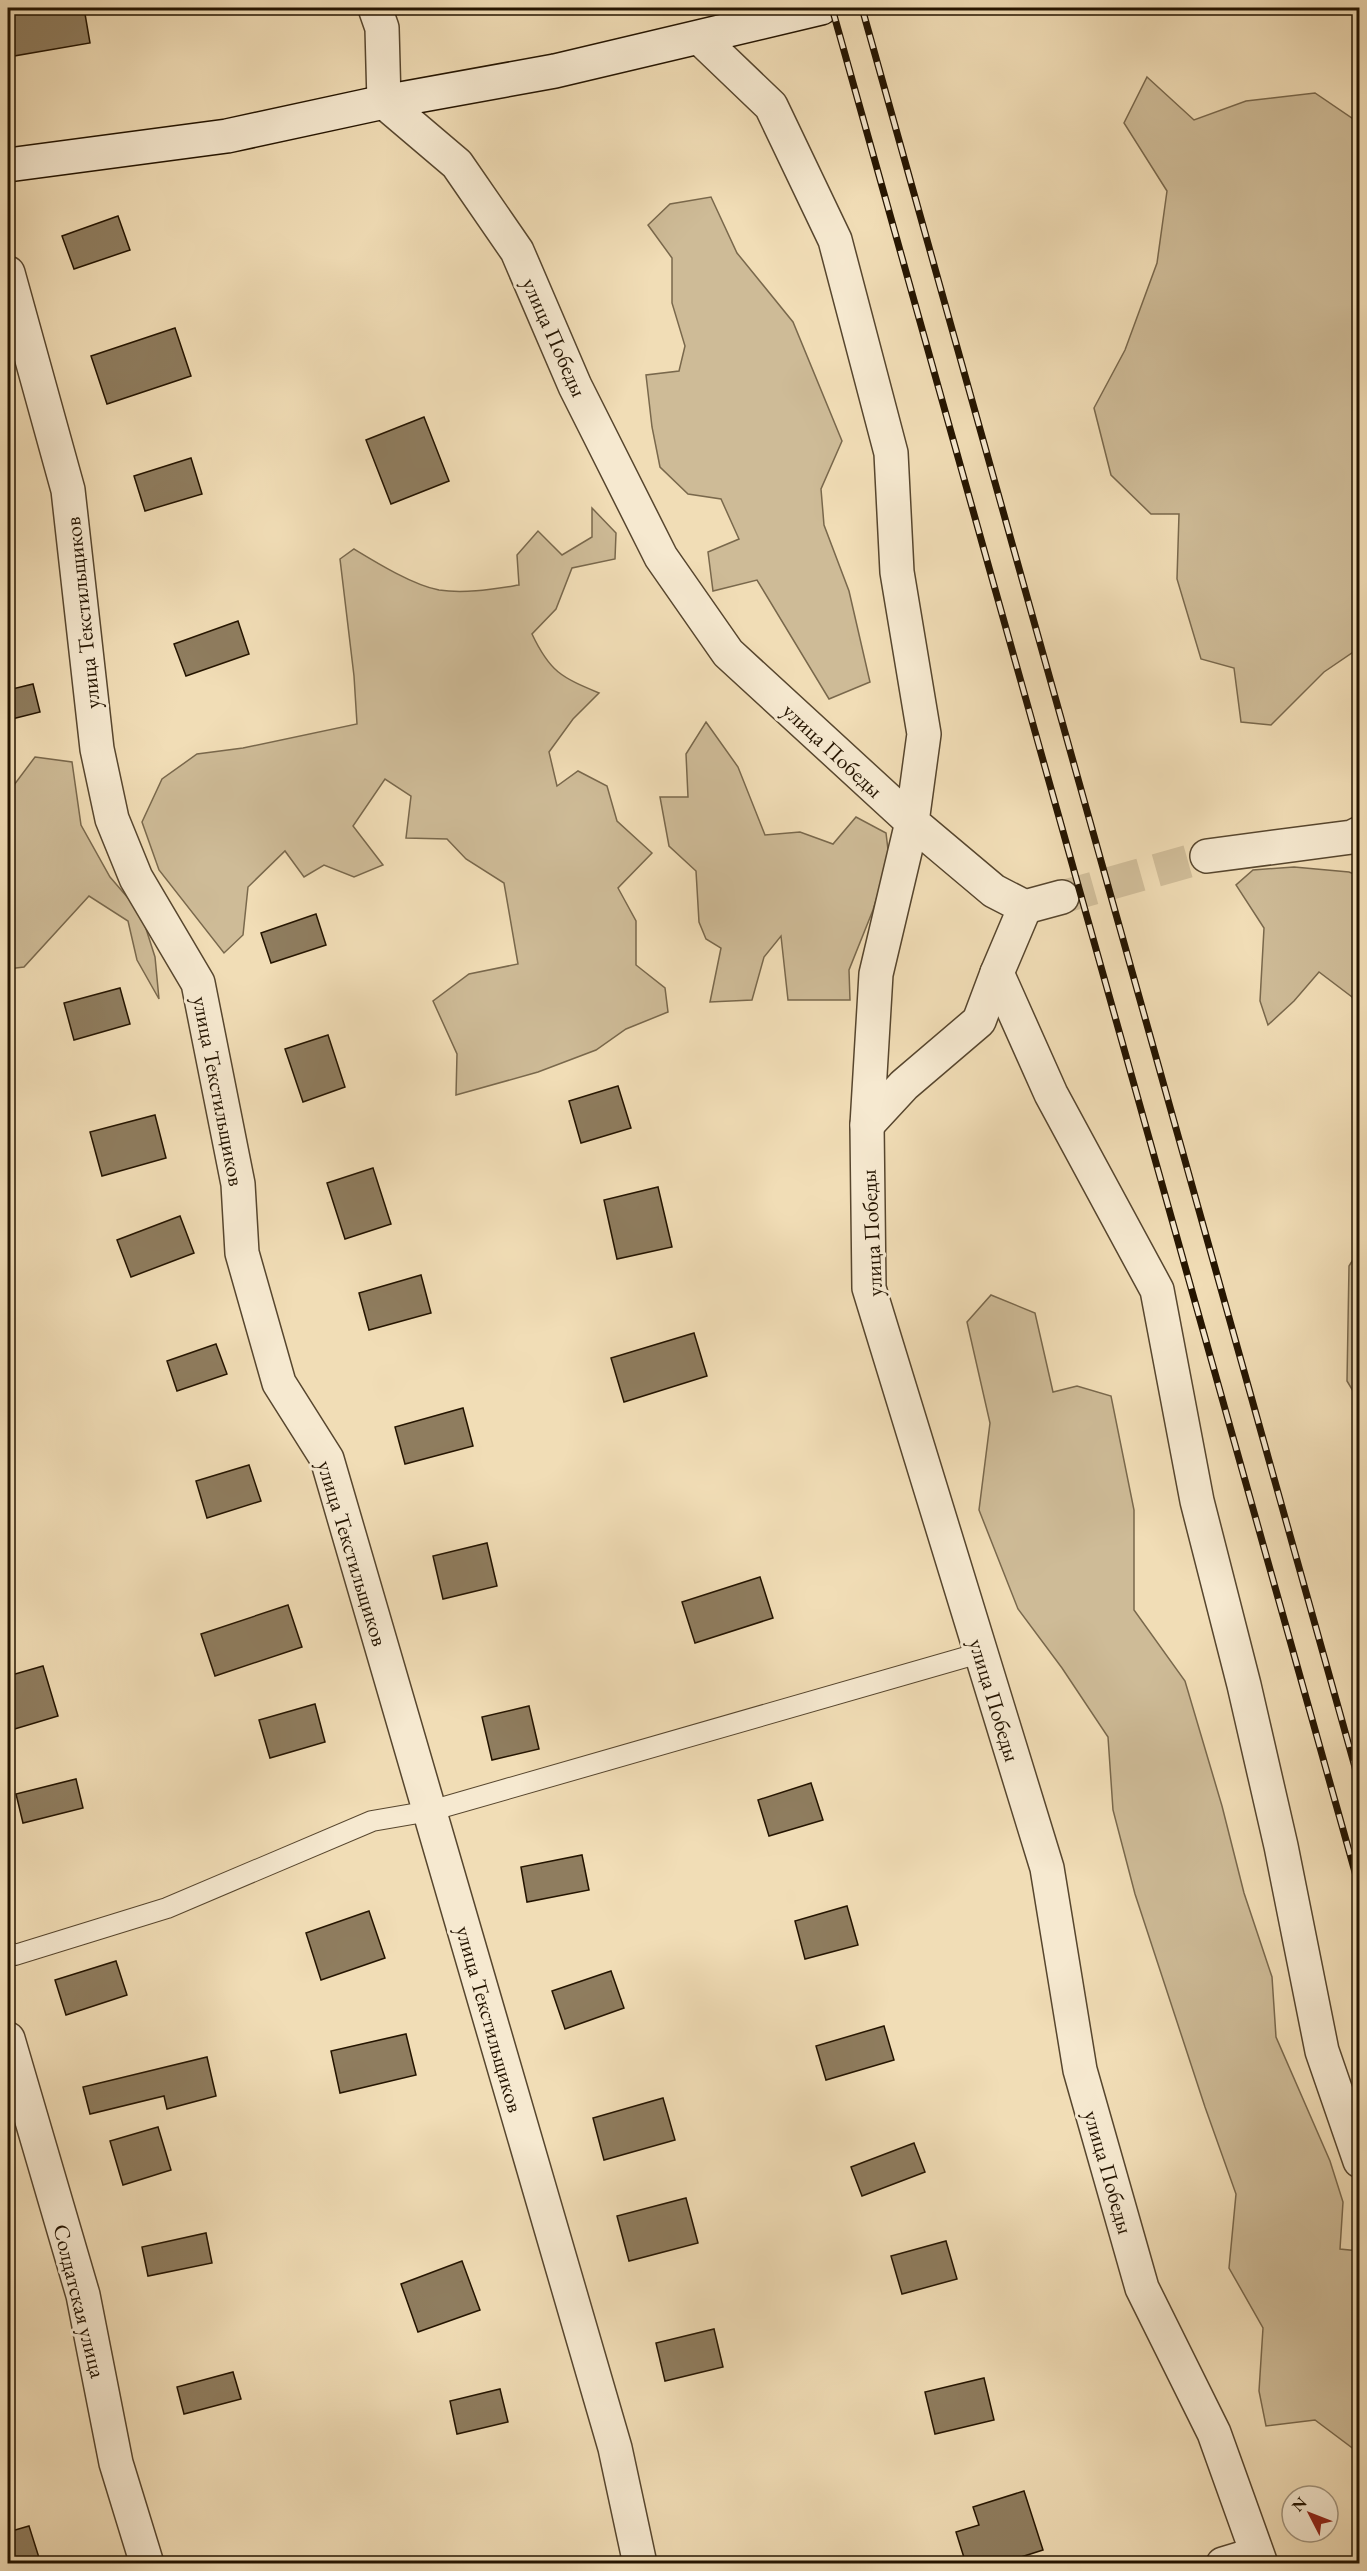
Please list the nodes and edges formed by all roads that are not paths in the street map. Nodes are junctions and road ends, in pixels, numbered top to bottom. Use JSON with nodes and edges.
{"nodes":[{"id":1,"x":375,"y":8,"type":"edge"},
{"id":2,"x":821,"y":8,"type":"edge"},
{"id":3,"x":700,"y":38,"type":"junction"},
{"id":4,"x":384,"y":102,"type":"junction"},
{"id":5,"x":8,"y":165,"type":"edge"},
{"id":6,"x":8,"y":273,"type":"edge"},
{"id":7,"x":912,"y":822,"type":"junction"},
{"id":8,"x":1359,"y":833,"type":"edge"},
{"id":9,"x":1207,"y":856,"type":"tunnel mouth"},
{"id":10,"x":1062,"y":897,"type":"tunnel mouth"},
{"id":11,"x":1025,"y":907,"type":"junction"},
{"id":12,"x":997,"y":973,"type":"junction"},
{"id":13,"x":867,"y":1125,"type":"junction"},
{"id":14,"x":980,"y":1653,"type":"junction"},
{"id":15,"x":430,"y":1811,"type":"junction"},
{"id":16,"x":8,"y":1951,"type":"edge"},
{"id":17,"x":8,"y":2039,"type":"edge"},
{"id":18,"x":1359,"y":2161,"type":"edge"},
{"id":19,"x":1258,"y":2559,"type":"edge"},
{"id":20,"x":147,"y":2564,"type":"edge"},
{"id":21,"x":640,"y":2564,"type":"edge"},
{"id":22,"x":1223,"y":2564,"type":"edge"}],
"edges":[{"from":1,"to":4,"type":"street"},
{"from":2,"to":3,"type":"street"},
{"from":3,"to":4,"type":"street"},
{"from":3,"to":7,"type":"street"},
{"from":4,"to":5,"type":"street"},
{"from":4,"to":7,"type":"street","name":"улица Победы"},
{"from":6,"to":15,"type":"street","name":"улица Текстильщиков"},
{"from":7,"to":11,"type":"street"},
{"from":7,"to":13,"type":"street","name":"улица Победы"},
{"from":8,"to":9,"type":"street"},
{"from":10,"to":11,"type":"street"},
{"from":11,"to":12,"type":"street"},
{"from":12,"to":13,"type":"street"},
{"from":12,"to":18,"type":"street"},
{"from":13,"to":14,"type":"street","name":"улица Победы"},
{"from":14,"to":15,"type":"lane"},
{"from":14,"to":19,"type":"street","name":"улица Победы"},
{"from":15,"to":16,"type":"lane"},
{"from":15,"to":21,"type":"street","name":"улица Текстильщиков"},
{"from":17,"to":20,"type":"street","name":"Солдатская улица"},
{"from":19,"to":22,"type":"street"}]}
